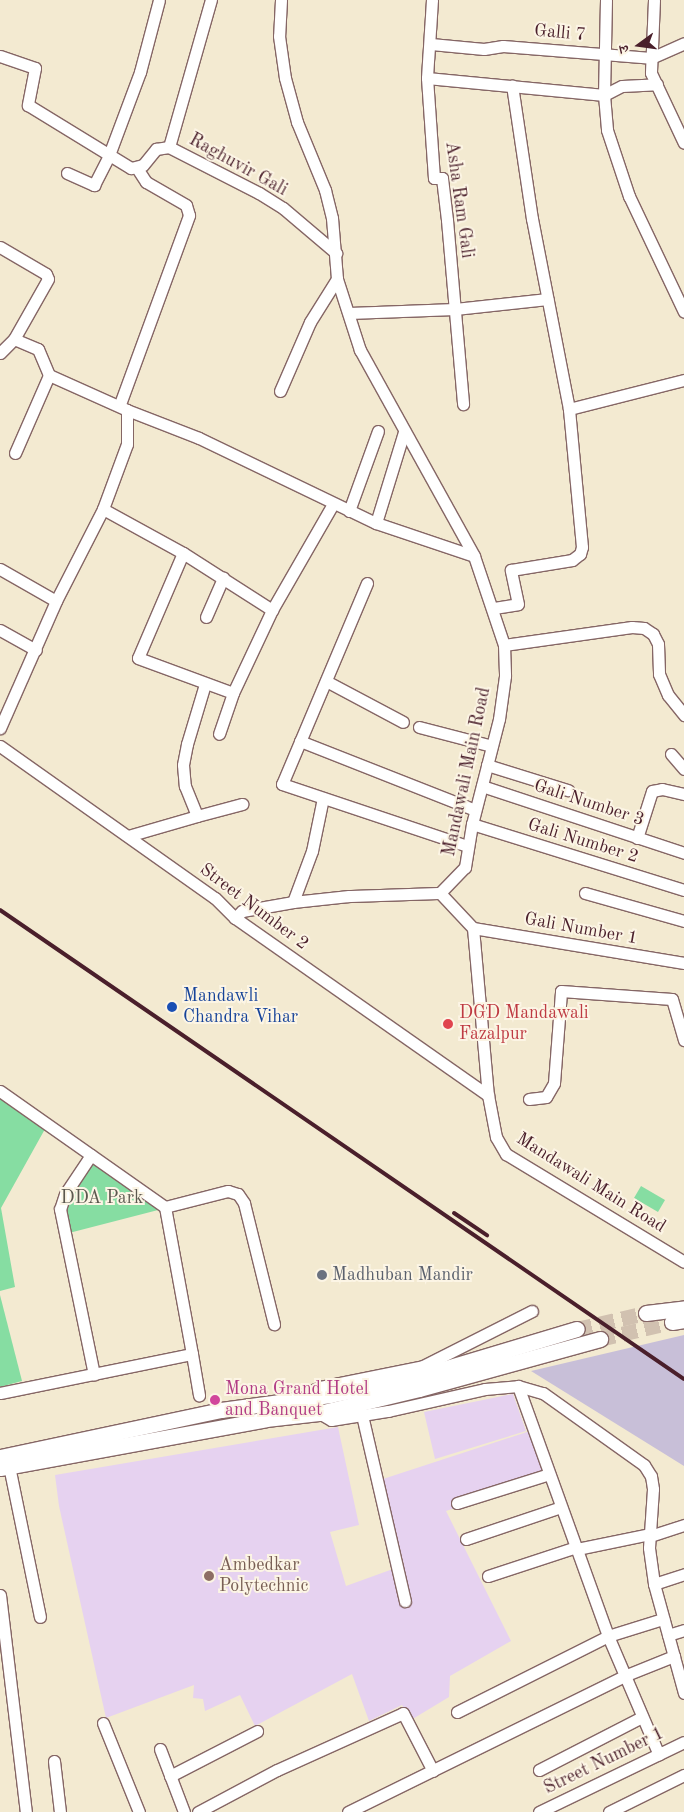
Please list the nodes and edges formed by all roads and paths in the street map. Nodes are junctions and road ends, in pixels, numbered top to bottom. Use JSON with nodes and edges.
{"nodes":[{"id":1,"x":159,"y":0,"type":"edge"},
{"id":2,"x":211,"y":0,"type":"edge"},
{"id":3,"x":282,"y":0,"type":"edge"},
{"id":4,"x":432,"y":0,"type":"edge"},
{"id":5,"x":606,"y":0,"type":"edge"},
{"id":6,"x":654,"y":0,"type":"edge"},
{"id":7,"x":684,"y":43,"type":"edge"},
{"id":8,"x":430,"y":44,"type":"junction"},
{"id":9,"x":604,"y":54,"type":"junction"},
{"id":10,"x":0,"y":56,"type":"edge"},
{"id":11,"x":651,"y":58,"type":"junction"},
{"id":12,"x":427,"y":78,"type":"junction"},
{"id":13,"x":657,"y":84,"type":"junction"},
{"id":14,"x":512,"y":85,"type":"junction"},
{"id":15,"x":604,"y":94,"type":"junction"},
{"id":16,"x":684,"y":143,"type":"edge"},
{"id":17,"x":169,"y":147,"type":"junction"},
{"id":18,"x":109,"y":155,"type":"junction"},
{"id":19,"x":137,"y":168,"type":"junction"},
{"id":20,"x":68,"y":173,"type":"dead end"},
{"id":21,"x":0,"y":247,"type":"edge"},
{"id":22,"x":336,"y":253,"type":"junction"},
{"id":23,"x":337,"y":279,"type":"junction"},
{"id":24,"x":546,"y":298,"type":"junction"},
{"id":25,"x":455,"y":309,"type":"junction"},
{"id":26,"x":684,"y":312,"type":"edge"},
{"id":27,"x":349,"y":313,"type":"junction"},
{"id":28,"x":14,"y":339,"type":"junction"},
{"id":29,"x":0,"y":353,"type":"edge"},
{"id":30,"x":49,"y":375,"type":"junction"},
{"id":31,"x":683,"y":382,"type":"edge"},
{"id":32,"x":280,"y":391,"type":"dead end"},
{"id":33,"x":463,"y":404,"type":"dead end"},
{"id":34,"x":123,"y":407,"type":"junction"},
{"id":35,"x":569,"y":409,"type":"junction"},
{"id":36,"x":378,"y":431,"type":"dead end"},
{"id":37,"x":404,"y":432,"type":"junction"},
{"id":38,"x":15,"y":453,"type":"dead end"},
{"id":39,"x":333,"y":504,"type":"junction"},
{"id":40,"x":104,"y":509,"type":"junction"},
{"id":41,"x":349,"y":511,"type":"junction"},
{"id":42,"x":376,"y":523,"type":"junction"},
{"id":43,"x":183,"y":553,"type":"junction"},
{"id":44,"x":474,"y":556,"type":"junction"},
{"id":45,"x":0,"y":569,"type":"edge"},
{"id":46,"x":223,"y":578,"type":"junction"},
{"id":47,"x":367,"y":583,"type":"dead end"},
{"id":48,"x":56,"y":601,"type":"junction"},
{"id":49,"x":494,"y":608,"type":"junction"},
{"id":50,"x":272,"y":610,"type":"junction"},
{"id":51,"x":206,"y":616,"type":"dead end"},
{"id":52,"x":0,"y":630,"type":"edge"},
{"id":53,"x":504,"y":645,"type":"junction"},
{"id":54,"x":36,"y":650,"type":"junction"},
{"id":55,"x":326,"y":681,"type":"junction"},
{"id":56,"x":205,"y":684,"type":"junction"},
{"id":57,"x":233,"y":693,"type":"junction"},
{"id":58,"x":683,"y":713,"type":"edge"},
{"id":59,"x":403,"y":722,"type":"dead end"},
{"id":60,"x":419,"y":727,"type":"dead end"},
{"id":61,"x":0,"y":728,"type":"edge"},
{"id":62,"x":219,"y":734,"type":"dead end"},
{"id":63,"x":300,"y":741,"type":"junction"},
{"id":64,"x":0,"y":746,"type":"edge"},
{"id":65,"x":492,"y":746,"type":"junction"},
{"id":66,"x":671,"y":754,"type":"dead end"},
{"id":67,"x":487,"y":765,"type":"junction"},
{"id":68,"x":684,"y":769,"type":"edge"},
{"id":69,"x":482,"y":786,"type":"junction"},
{"id":70,"x":568,"y":790,"type":"dead end"},
{"id":71,"x":684,"y":794,"type":"edge"},
{"id":72,"x":324,"y":798,"type":"junction"},
{"id":73,"x":242,"y":804,"type":"dead end"},
{"id":74,"x":475,"y":810,"type":"junction"},
{"id":75,"x":197,"y":816,"type":"junction"},
{"id":76,"x":472,"y":824,"type":"junction"},
{"id":77,"x":128,"y":836,"type":"junction"},
{"id":78,"x":637,"y":838,"type":"junction"},
{"id":79,"x":468,"y":846,"type":"junction"},
{"id":80,"x":684,"y":853,"type":"edge"},
{"id":81,"x":684,"y":890,"type":"edge"},
{"id":82,"x":440,"y":893,"type":"junction"},
{"id":83,"x":585,"y":893,"type":"dead end"},
{"id":84,"x":292,"y":902,"type":"junction"},
{"id":85,"x":235,"y":918,"type":"junction"},
{"id":86,"x":684,"y":921,"type":"edge"},
{"id":87,"x":473,"y":928,"type":"junction"},
{"id":88,"x":684,"y":963,"type":"edge"},
{"id":89,"x":684,"y":1040,"type":"edge"},
{"id":90,"x":0,"y":1090,"type":"edge"},
{"id":91,"x":488,"y":1095,"type":"junction"},
{"id":92,"x":530,"y":1099,"type":"dead end"},
{"id":93,"x":91,"y":1155,"type":"junction"},
{"id":94,"x":165,"y":1207,"type":"junction"},
{"id":95,"x":684,"y":1262,"type":"edge"},
{"id":96,"x":684,"y":1308,"type":"edge"},
{"id":97,"x":532,"y":1311,"type":"dead end"},
{"id":98,"x":646,"y":1313,"type":"tunnel mouth"},
{"id":99,"x":274,"y":1324,"type":"dead end"},
{"id":100,"x":577,"y":1330,"type":"tunnel mouth"},
{"id":101,"x":600,"y":1339,"type":"tunnel mouth"},
{"id":102,"x":192,"y":1354,"type":"junction"},
{"id":103,"x":94,"y":1375,"type":"junction"},
{"id":104,"x":518,"y":1386,"type":"junction"},
{"id":105,"x":0,"y":1393,"type":"edge"},
{"id":106,"x":199,"y":1395,"type":"dead end"},
{"id":107,"x":291,"y":1400,"type":"junction"},
{"id":108,"x":266,"y":1412,"type":"junction"},
{"id":109,"x":319,"y":1413,"type":"junction"},
{"id":110,"x":362,"y":1415,"type":"junction"},
{"id":111,"x":3,"y":1464,"type":"edge"},
{"id":112,"x":549,"y":1474,"type":"junction"},
{"id":113,"x":457,"y":1503,"type":"dead end"},
{"id":114,"x":562,"y":1507,"type":"junction"},
{"id":115,"x":684,"y":1525,"type":"edge"},
{"id":116,"x":650,"y":1535,"type":"junction"},
{"id":117,"x":466,"y":1539,"type":"dead end"},
{"id":118,"x":576,"y":1548,"type":"junction"},
{"id":119,"x":684,"y":1574,"type":"edge"},
{"id":120,"x":488,"y":1576,"type":"dead end"},
{"id":121,"x":654,"y":1584,"type":"junction"},
{"id":122,"x":0,"y":1595,"type":"edge"},
{"id":123,"x":405,"y":1601,"type":"dead end"},
{"id":124,"x":1,"y":1615,"type":"edge"},
{"id":125,"x":40,"y":1617,"type":"dead end"},
{"id":126,"x":663,"y":1619,"type":"junction"},
{"id":127,"x":684,"y":1630,"type":"edge"},
{"id":128,"x":668,"y":1635,"type":"junction"},
{"id":129,"x":608,"y":1636,"type":"junction"},
{"id":130,"x":674,"y":1656,"type":"junction"},
{"id":131,"x":681,"y":1672,"type":"edge"},
{"id":132,"x":624,"y":1676,"type":"junction"},
{"id":133,"x":684,"y":1693,"type":"edge"},
{"id":134,"x":457,"y":1712,"type":"dead end"},
{"id":135,"x":642,"y":1717,"type":"junction"},
{"id":136,"x":103,"y":1723,"type":"dead end"},
{"id":137,"x":257,"y":1731,"type":"dead end"},
{"id":138,"x":682,"y":1747,"type":"edge"},
{"id":139,"x":160,"y":1749,"type":"dead end"},
{"id":140,"x":660,"y":1755,"type":"junction"},
{"id":141,"x":54,"y":1761,"type":"dead end"},
{"id":142,"x":539,"y":1770,"type":"dead end"},
{"id":143,"x":433,"y":1771,"type":"junction"},
{"id":144,"x":684,"y":1775,"type":"edge"},
{"id":145,"x":170,"y":1776,"type":"junction"},
{"id":146,"x":26,"y":1812,"type":"edge"},
{"id":147,"x":60,"y":1812,"type":"edge"},
{"id":148,"x":139,"y":1812,"type":"edge"},
{"id":149,"x":184,"y":1812,"type":"edge"},
{"id":150,"x":198,"y":1812,"type":"edge"},
{"id":151,"x":348,"y":1812,"type":"edge"},
{"id":152,"x":539,"y":1812,"type":"edge"},
{"id":153,"x":609,"y":1812,"type":"edge"}],
"edges":[{"from":1,"to":18,"type":"street"},
{"from":2,"to":17,"type":"street"},
{"from":3,"to":22,"type":"street","name":"Mandawali Main Road"},
{"from":4,"to":8,"type":"street","name":"Asha Ram Gali"},
{"from":5,"to":9,"type":"street"},
{"from":6,"to":11,"type":"street"},
{"from":7,"to":11,"type":"street","name":"Galli 7"},
{"from":8,"to":9,"type":"street","name":"Galli 7"},
{"from":8,"to":12,"type":"street","name":"Asha Ram Gali"},
{"from":9,"to":11,"type":"street","name":"Galli 7"},
{"from":9,"to":15,"type":"street"},
{"from":10,"to":18,"type":"street"},
{"from":11,"to":13,"type":"street"},
{"from":12,"to":14,"type":"street"},
{"from":12,"to":25,"type":"street","name":"Asha Ram Gali"},
{"from":13,"to":15,"type":"street"},
{"from":13,"to":16,"type":"street"},
{"from":14,"to":15,"type":"street"},
{"from":14,"to":24,"type":"street"},
{"from":15,"to":26,"type":"street"},
{"from":17,"to":19,"type":"street"},
{"from":17,"to":22,"type":"street","name":"Raghuvir Gali"},
{"from":18,"to":19,"type":"street"},
{"from":18,"to":20,"type":"street"},
{"from":19,"to":34,"type":"street"},
{"from":21,"to":28,"type":"street"},
{"from":22,"to":23,"type":"street","name":"Mandawali Main Road"},
{"from":23,"to":27,"type":"street","name":"Mandawali Main Road"},
{"from":23,"to":32,"type":"street"},
{"from":24,"to":25,"type":"street"},
{"from":24,"to":35,"type":"street"},
{"from":25,"to":27,"type":"street"},
{"from":25,"to":33,"type":"street","name":"Asha Ram Gali"},
{"from":27,"to":37,"type":"street","name":"Mandawali Main Road"},
{"from":28,"to":29,"type":"street"},
{"from":28,"to":30,"type":"street"},
{"from":30,"to":34,"type":"street"},
{"from":30,"to":38,"type":"street"},
{"from":31,"to":35,"type":"street"},
{"from":34,"to":39,"type":"street"},
{"from":34,"to":40,"type":"street"},
{"from":35,"to":49,"type":"street"},
{"from":36,"to":41,"type":"street"},
{"from":37,"to":42,"type":"street"},
{"from":37,"to":44,"type":"street","name":"Mandawali Main Road"},
{"from":39,"to":41,"type":"street"},
{"from":39,"to":50,"type":"street"},
{"from":40,"to":43,"type":"street"},
{"from":40,"to":48,"type":"street"},
{"from":41,"to":42,"type":"street"},
{"from":42,"to":44,"type":"street"},
{"from":43,"to":46,"type":"street"},
{"from":43,"to":56,"type":"street"},
{"from":44,"to":49,"type":"street","name":"Mandawali Main Road"},
{"from":45,"to":48,"type":"street"},
{"from":46,"to":50,"type":"street"},
{"from":46,"to":51,"type":"street"},
{"from":47,"to":55,"type":"street"},
{"from":48,"to":54,"type":"street"},
{"from":49,"to":53,"type":"street","name":"Mandawali Main Road"},
{"from":50,"to":57,"type":"street"},
{"from":52,"to":54,"type":"street"},
{"from":53,"to":58,"type":"street"},
{"from":53,"to":65,"type":"street","name":"Mandawali Main Road"},
{"from":54,"to":61,"type":"street"},
{"from":55,"to":59,"type":"street"},
{"from":55,"to":63,"type":"street"},
{"from":56,"to":57,"type":"street"},
{"from":56,"to":75,"type":"street"},
{"from":57,"to":62,"type":"street"},
{"from":60,"to":65,"type":"street"},
{"from":63,"to":72,"type":"street"},
{"from":63,"to":74,"type":"street"},
{"from":64,"to":77,"type":"street","name":"Street Number 2"},
{"from":65,"to":67,"type":"street","name":"Mandawali Main Road"},
{"from":66,"to":68,"type":"street"},
{"from":67,"to":69,"type":"street","name":"Mandawali Main Road"},
{"from":67,"to":70,"type":"street"},
{"from":69,"to":74,"type":"street","name":"Mandawali Main Road"},
{"from":69,"to":78,"type":"street","name":"Gali Number 3"},
{"from":71,"to":78,"type":"street"},
{"from":72,"to":79,"type":"street"},
{"from":72,"to":84,"type":"street"},
{"from":73,"to":75,"type":"street"},
{"from":74,"to":76,"type":"street","name":"Mandawali Main Road"},
{"from":75,"to":77,"type":"street"},
{"from":76,"to":79,"type":"street","name":"Mandawali Main Road"},
{"from":76,"to":81,"type":"street","name":"Gali Number 2"},
{"from":77,"to":85,"type":"street","name":"Street Number 2"},
{"from":78,"to":80,"type":"street","name":"Gali Number 3"},
{"from":79,"to":82,"type":"street","name":"Mandawali Main Road"},
{"from":82,"to":84,"type":"street"},
{"from":82,"to":87,"type":"street"},
{"from":83,"to":86,"type":"street"},
{"from":84,"to":85,"type":"street"},
{"from":85,"to":91,"type":"street","name":"Street Number 2"},
{"from":87,"to":88,"type":"street","name":"Gali Number 1"},
{"from":87,"to":91,"type":"street","name":"Mandawali Main Road"},
{"from":89,"to":92,"type":"street"},
{"from":90,"to":93,"type":"street"},
{"from":91,"to":95,"type":"street","name":"Mandawali Main Road"},
{"from":93,"to":94,"type":"street"},
{"from":93,"to":103,"type":"street"},
{"from":94,"to":99,"type":"street"},
{"from":94,"to":102,"type":"street"},
{"from":96,"to":98,"type":"main road"},
{"from":97,"to":107,"type":"street"},
{"from":100,"to":107,"type":"main road"},
{"from":101,"to":109,"type":"main road"},
{"from":102,"to":103,"type":"street"},
{"from":102,"to":106,"type":"street"},
{"from":103,"to":105,"type":"street"},
{"from":104,"to":110,"type":"street"},
{"from":104,"to":112,"type":"street"},
{"from":104,"to":116,"type":"street"},
{"from":107,"to":108,"type":"main road"},
{"from":108,"to":109,"type":"main road"},
{"from":108,"to":111,"type":"main road"},
{"from":109,"to":110,"type":"street"},
{"from":110,"to":123,"type":"street"},
{"from":111,"to":125,"type":"street"},
{"from":112,"to":113,"type":"street"},
{"from":112,"to":114,"type":"street"},
{"from":114,"to":117,"type":"street"},
{"from":114,"to":118,"type":"street"},
{"from":115,"to":116,"type":"street"},
{"from":116,"to":118,"type":"street"},
{"from":116,"to":121,"type":"street"},
{"from":118,"to":120,"type":"street"},
{"from":118,"to":129,"type":"street"},
{"from":119,"to":121,"type":"street"},
{"from":121,"to":126,"type":"street"},
{"from":122,"to":124,"type":"street"},
{"from":124,"to":146,"type":"street"},
{"from":126,"to":128,"type":"street"},
{"from":126,"to":129,"type":"street"},
{"from":127,"to":128,"type":"street"},
{"from":128,"to":130,"type":"street"},
{"from":129,"to":132,"type":"street"},
{"from":129,"to":134,"type":"street"},
{"from":130,"to":131,"type":"street"},
{"from":130,"to":132,"type":"street"},
{"from":131,"to":133,"type":"street"},
{"from":132,"to":135,"type":"street"},
{"from":132,"to":143,"type":"street"},
{"from":135,"to":140,"type":"street"},
{"from":135,"to":142,"type":"street"},
{"from":136,"to":148,"type":"street"},
{"from":137,"to":145,"type":"street"},
{"from":138,"to":140,"type":"street","name":"Street Number 1"},
{"from":139,"to":145,"type":"street"},
{"from":140,"to":152,"type":"street","name":"Street Number 1"},
{"from":141,"to":147,"type":"street"},
{"from":143,"to":150,"type":"street"},
{"from":143,"to":151,"type":"street"},
{"from":144,"to":153,"type":"street"},
{"from":145,"to":149,"type":"street"}]}
